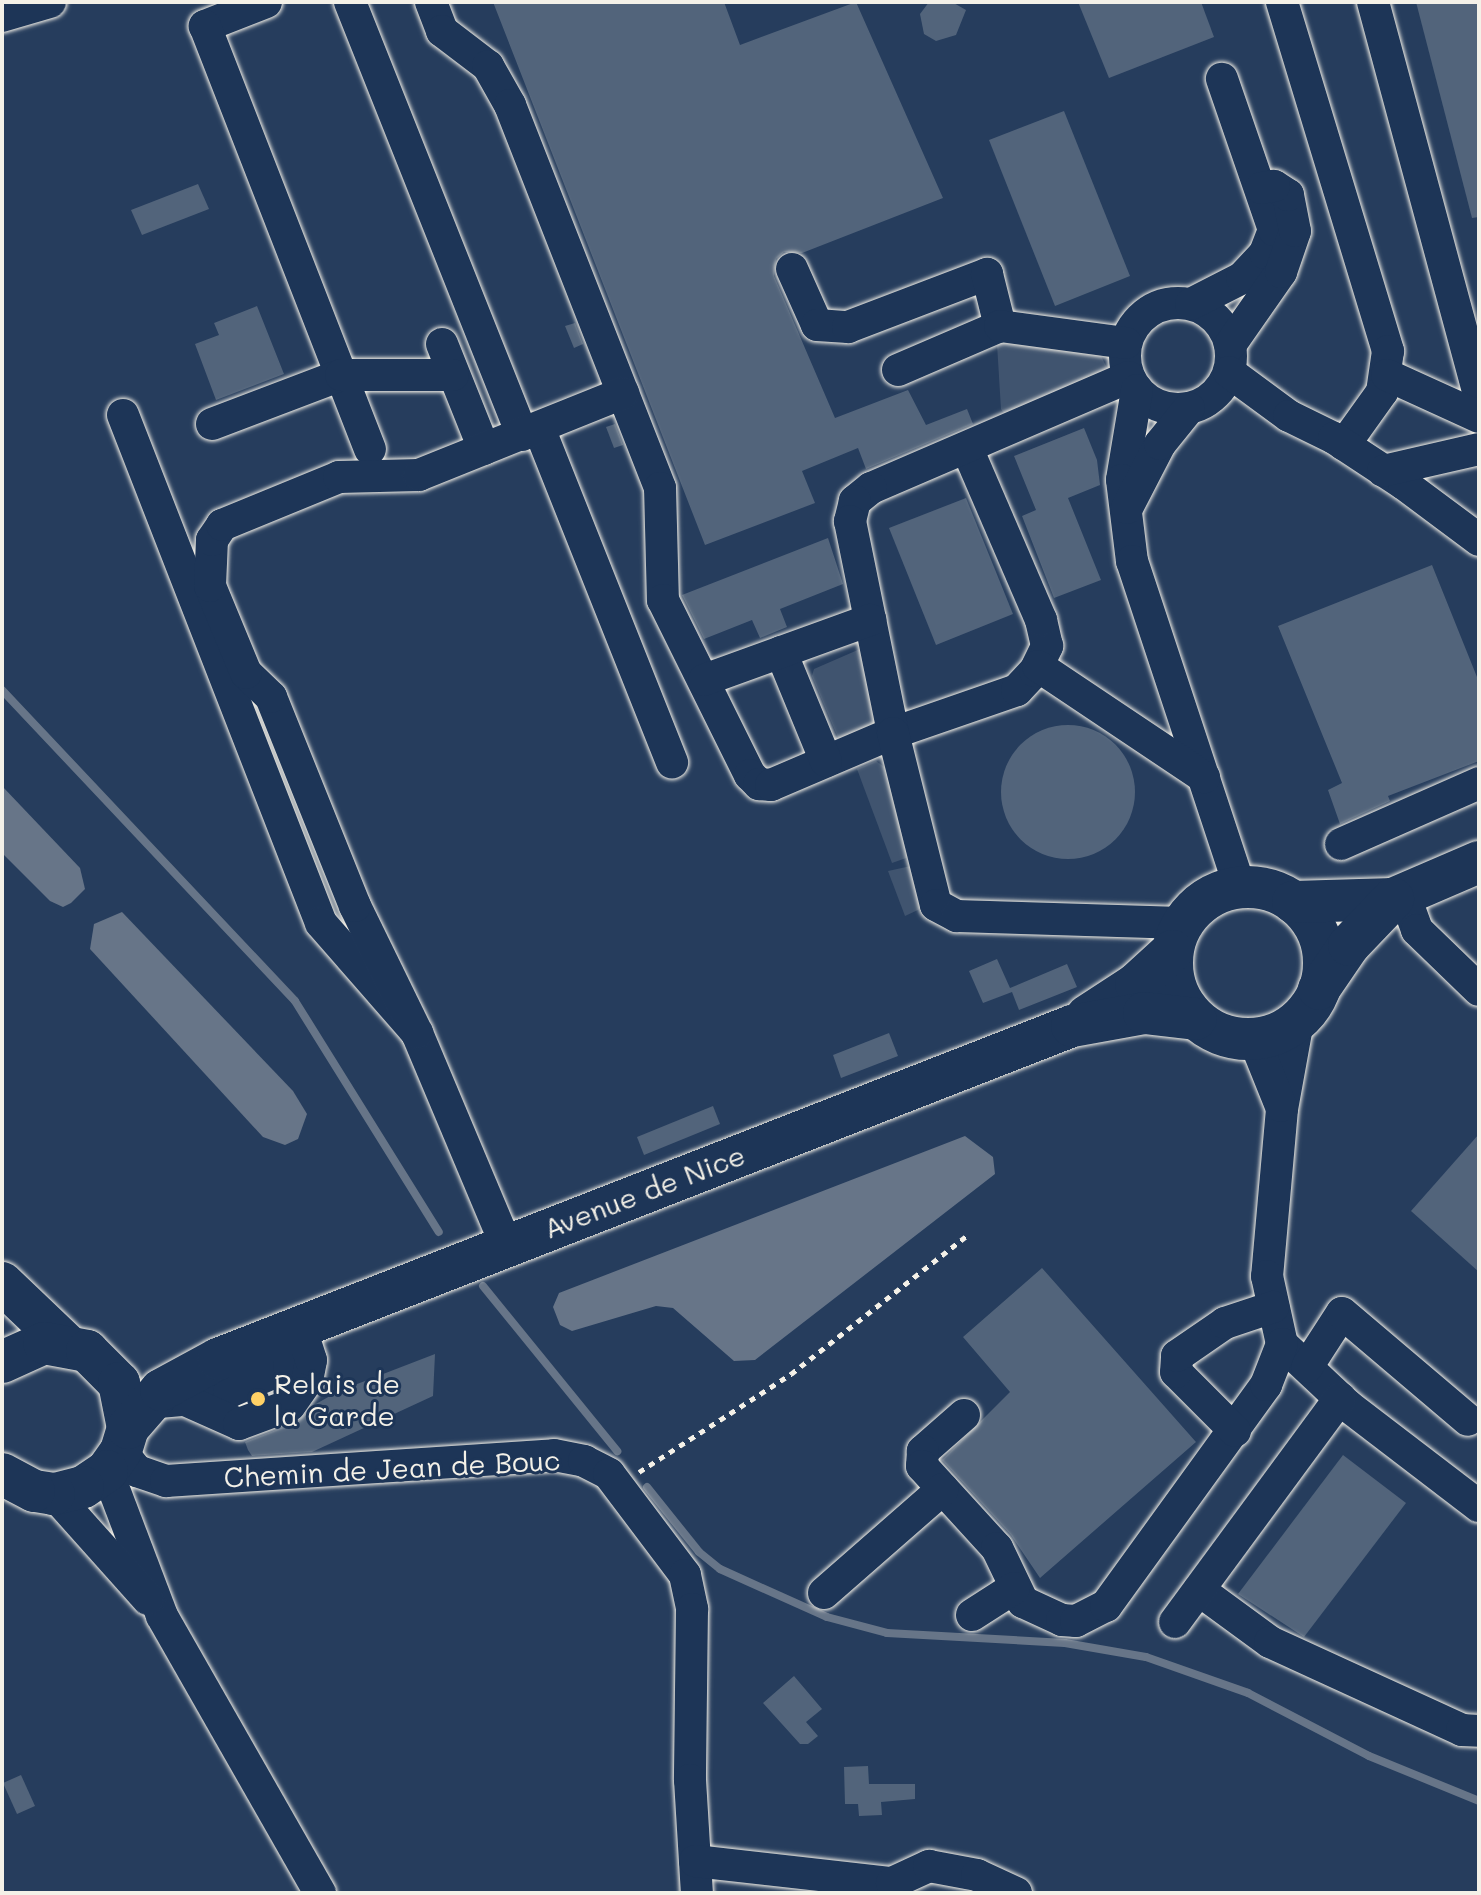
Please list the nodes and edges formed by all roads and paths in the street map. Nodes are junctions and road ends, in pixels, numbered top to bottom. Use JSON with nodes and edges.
{"nodes":[{"id":1,"x":266,"y":2,"type":"edge"},
{"id":2,"x":350,"y":2,"type":"edge"},
{"id":3,"x":431,"y":2,"type":"edge"},
{"id":4,"x":1282,"y":2,"type":"edge"},
{"id":5,"x":1373,"y":2,"type":"edge"},
{"id":6,"x":1222,"y":79,"type":"dead end"},
{"id":7,"x":1261,"y":188,"type":"junction"},
{"id":8,"x":792,"y":269,"type":"dead end"},
{"id":9,"x":1191,"y":304,"type":"junction"},
{"id":10,"x":1000,"y":326,"type":"junction"},
{"id":11,"x":1126,"y":343,"type":"junction"},
{"id":12,"x":442,"y":344,"type":"dead end"},
{"id":13,"x":1229,"y":358,"type":"junction"},
{"id":14,"x":898,"y":370,"type":"dead end"},
{"id":15,"x":341,"y":375,"type":"junction"},
{"id":16,"x":453,"y":375,"type":"junction"},
{"id":17,"x":1387,"y":375,"type":"junction"},
{"id":18,"x":1133,"y":384,"type":"junction"},
{"id":19,"x":623,"y":393,"type":"junction"},
{"id":20,"x":1479,"y":396,"type":"edge"},
{"id":21,"x":1199,"y":404,"type":"junction"},
{"id":22,"x":123,"y":415,"type":"dead end"},
{"id":23,"x":1289,"y":416,"type":"junction"},
{"id":24,"x":1479,"y":417,"type":"edge"},
{"id":25,"x":212,"y":424,"type":"dead end"},
{"id":26,"x":530,"y":432,"type":"junction"},
{"id":27,"x":1344,"y":445,"type":"junction"},
{"id":28,"x":967,"y":448,"type":"junction"},
{"id":29,"x":370,"y":449,"type":"dead end"},
{"id":30,"x":484,"y":449,"type":"junction"},
{"id":31,"x":1479,"y":449,"type":"edge"},
{"id":32,"x":1383,"y":471,"type":"junction"},
{"id":33,"x":1124,"y":515,"type":"junction"},
{"id":34,"x":1479,"y":540,"type":"edge"},
{"id":35,"x":870,"y":620,"type":"junction"},
{"id":36,"x":781,"y":652,"type":"junction"},
{"id":37,"x":1038,"y":666,"type":"junction"},
{"id":38,"x":704,"y":680,"type":"junction"},
{"id":39,"x":893,"y":733,"type":"junction"},
{"id":40,"x":826,"y":761,"type":"junction"},
{"id":41,"x":672,"y":763,"type":"dead end"},
{"id":42,"x":1204,"y":777,"type":"junction"},
{"id":43,"x":1479,"y":783,"type":"edge"},
{"id":44,"x":1341,"y":844,"type":"dead end"},
{"id":45,"x":1479,"y":862,"type":"edge"},
{"id":46,"x":1240,"y":887,"type":"junction"},
{"id":47,"x":1398,"y":896,"type":"junction"},
{"id":48,"x":1293,"y":902,"type":"junction"},
{"id":49,"x":1177,"y":937,"type":"junction"},
{"id":50,"x":1479,"y":989,"type":"edge"},
{"id":51,"x":1309,"y":1005,"type":"junction"},
{"id":52,"x":1196,"y":1019,"type":"junction"},
{"id":53,"x":1072,"y":1026,"type":"junction"},
{"id":54,"x":417,"y":1033,"type":"junction"},
{"id":55,"x":1254,"y":1039,"type":"junction"},
{"id":56,"x":1282,"y":1109,"type":"junction"},
{"id":57,"x":969,"y":1234,"type":"dead end"},
{"id":58,"x":476,"y":1256,"type":"junction"},
{"id":59,"x":2,"y":1283,"type":"edge"},
{"id":60,"x":1273,"y":1307,"type":"junction"},
{"id":61,"x":303,"y":1336,"type":"junction"},
{"id":62,"x":66,"y":1344,"type":"junction"},
{"id":63,"x":1282,"y":1344,"type":"junction"},
{"id":64,"x":218,"y":1359,"type":"junction"},
{"id":65,"x":2,"y":1362,"type":"edge"},
{"id":66,"x":105,"y":1364,"type":"junction"},
{"id":67,"x":1307,"y":1367,"type":"junction"},
{"id":68,"x":1340,"y":1398,"type":"junction"},
{"id":69,"x":964,"y":1415,"type":"dead end"},
{"id":70,"x":1468,"y":1420,"type":"dead end"},
{"id":71,"x":137,"y":1431,"type":"junction"},
{"id":72,"x":1235,"y":1431,"type":"junction"},
{"id":73,"x":618,"y":1485,"type":"junction"},
{"id":74,"x":23,"y":1486,"type":"edge"},
{"id":75,"x":943,"y":1489,"type":"junction"},
{"id":76,"x":1479,"y":1506,"type":"edge"},
{"id":77,"x":1014,"y":1588,"type":"junction"},
{"id":78,"x":1199,"y":1590,"type":"junction"},
{"id":79,"x":824,"y":1593,"type":"dead end"},
{"id":80,"x":972,"y":1615,"type":"dead end"},
{"id":81,"x":162,"y":1616,"type":"junction"},
{"id":82,"x":1175,"y":1622,"type":"dead end"},
{"id":83,"x":1479,"y":1731,"type":"edge"},
{"id":84,"x":695,"y":1861,"type":"junction"},
{"id":85,"x":320,"y":1893,"type":"edge"},
{"id":86,"x":697,"y":1893,"type":"edge"},
{"id":87,"x":1016,"y":1893,"type":"edge"}],
"edges":[{"from":1,"to":15,"type":"street"},
{"from":2,"to":26,"type":"street"},
{"from":3,"to":19,"type":"street"},
{"from":4,"to":17,"type":"street"},
{"from":5,"to":20,"type":"street"},
{"from":6,"to":7,"type":"street"},
{"from":7,"to":9,"type":"street"},
{"from":7,"to":13,"type":"street"},
{"from":8,"to":10,"type":"street"},
{"from":9,"to":11,"type":"street"},
{"from":9,"to":13,"type":"street"},
{"from":10,"to":11,"type":"street"},
{"from":10,"to":14,"type":"street"},
{"from":11,"to":18,"type":"street"},
{"from":12,"to":16,"type":"street"},
{"from":13,"to":21,"type":"street"},
{"from":13,"to":23,"type":"street"},
{"from":15,"to":16,"type":"street"},
{"from":15,"to":25,"type":"street"},
{"from":15,"to":29,"type":"street"},
{"from":16,"to":30,"type":"street"},
{"from":17,"to":24,"type":"street"},
{"from":17,"to":27,"type":"street"},
{"from":18,"to":21,"type":"street"},
{"from":18,"to":28,"type":"street"},
{"from":18,"to":33,"type":"street"},
{"from":19,"to":26,"type":"street"},
{"from":19,"to":38,"type":"street"},
{"from":21,"to":23,"type":"street"},
{"from":21,"to":33,"type":"street"},
{"from":22,"to":54,"type":"street"},
{"from":23,"to":27,"type":"street"},
{"from":26,"to":30,"type":"street"},
{"from":26,"to":41,"type":"street"},
{"from":27,"to":32,"type":"street"},
{"from":28,"to":35,"type":"street"},
{"from":28,"to":37,"type":"street"},
{"from":30,"to":54,"type":"street"},
{"from":31,"to":32,"type":"street"},
{"from":32,"to":34,"type":"street"},
{"from":33,"to":42,"type":"street"},
{"from":35,"to":36,"type":"street"},
{"from":35,"to":39,"type":"street"},
{"from":36,"to":38,"type":"street"},
{"from":36,"to":40,"type":"street"},
{"from":37,"to":39,"type":"street"},
{"from":37,"to":42,"type":"street"},
{"from":38,"to":40,"type":"street"},
{"from":39,"to":40,"type":"street"},
{"from":39,"to":49,"type":"street"},
{"from":42,"to":46,"type":"street"},
{"from":43,"to":44,"type":"street"},
{"from":45,"to":47,"type":"main road"},
{"from":46,"to":48,"type":"main road"},
{"from":46,"to":49,"type":"main road"},
{"from":47,"to":48,"type":"main road"},
{"from":47,"to":50,"type":"street"},
{"from":47,"to":51,"type":"main road"},
{"from":48,"to":51,"type":"main road"},
{"from":49,"to":52,"type":"main road"},
{"from":49,"to":53,"type":"main road","name":"Avenue de Nice"},
{"from":51,"to":55,"type":"main road"},
{"from":51,"to":56,"type":"street"},
{"from":52,"to":53,"type":"main road","name":"Avenue de Nice"},
{"from":52,"to":55,"type":"main road"},
{"from":53,"to":58,"type":"main road","name":"Avenue de Nice"},
{"from":54,"to":58,"type":"street"},
{"from":55,"to":56,"type":"street"},
{"from":56,"to":60,"type":"street"},
{"from":57,"to":73,"type":"path"},
{"from":58,"to":61,"type":"main road","name":"Avenue de Nice"},
{"from":59,"to":62,"type":"main road"},
{"from":60,"to":63,"type":"street"},
{"from":60,"to":72,"type":"street"},
{"from":61,"to":64,"type":"main road","name":"Avenue de Nice"},
{"from":61,"to":71,"type":"street"},
{"from":62,"to":65,"type":"main road"},
{"from":62,"to":66,"type":"main road"},
{"from":63,"to":67,"type":"street"},
{"from":63,"to":72,"type":"street"},
{"from":64,"to":66,"type":"main road","name":"Avenue de Nice"},
{"from":64,"to":71,"type":"main road","name":"Avenue de Nice"},
{"from":66,"to":71,"type":"main road"},
{"from":67,"to":68,"type":"street"},
{"from":67,"to":70,"type":"street"},
{"from":68,"to":76,"type":"street"},
{"from":68,"to":78,"type":"street"},
{"from":69,"to":75,"type":"street"},
{"from":71,"to":73,"type":"street","name":"Chemin de Jean de Bouc"},
{"from":71,"to":74,"type":"main road","name":"Avenue de Nice"},
{"from":71,"to":81,"type":"street"},
{"from":72,"to":77,"type":"street"},
{"from":73,"to":84,"type":"street","name":"Chemin de Jean de Bouc"},
{"from":74,"to":81,"type":"street"},
{"from":75,"to":77,"type":"street"},
{"from":75,"to":79,"type":"street"},
{"from":77,"to":80,"type":"street"},
{"from":78,"to":82,"type":"street"},
{"from":78,"to":83,"type":"street"},
{"from":81,"to":85,"type":"street"},
{"from":84,"to":86,"type":"street","name":"Chemin de Jean de Bouc"},
{"from":84,"to":87,"type":"street"}]}
